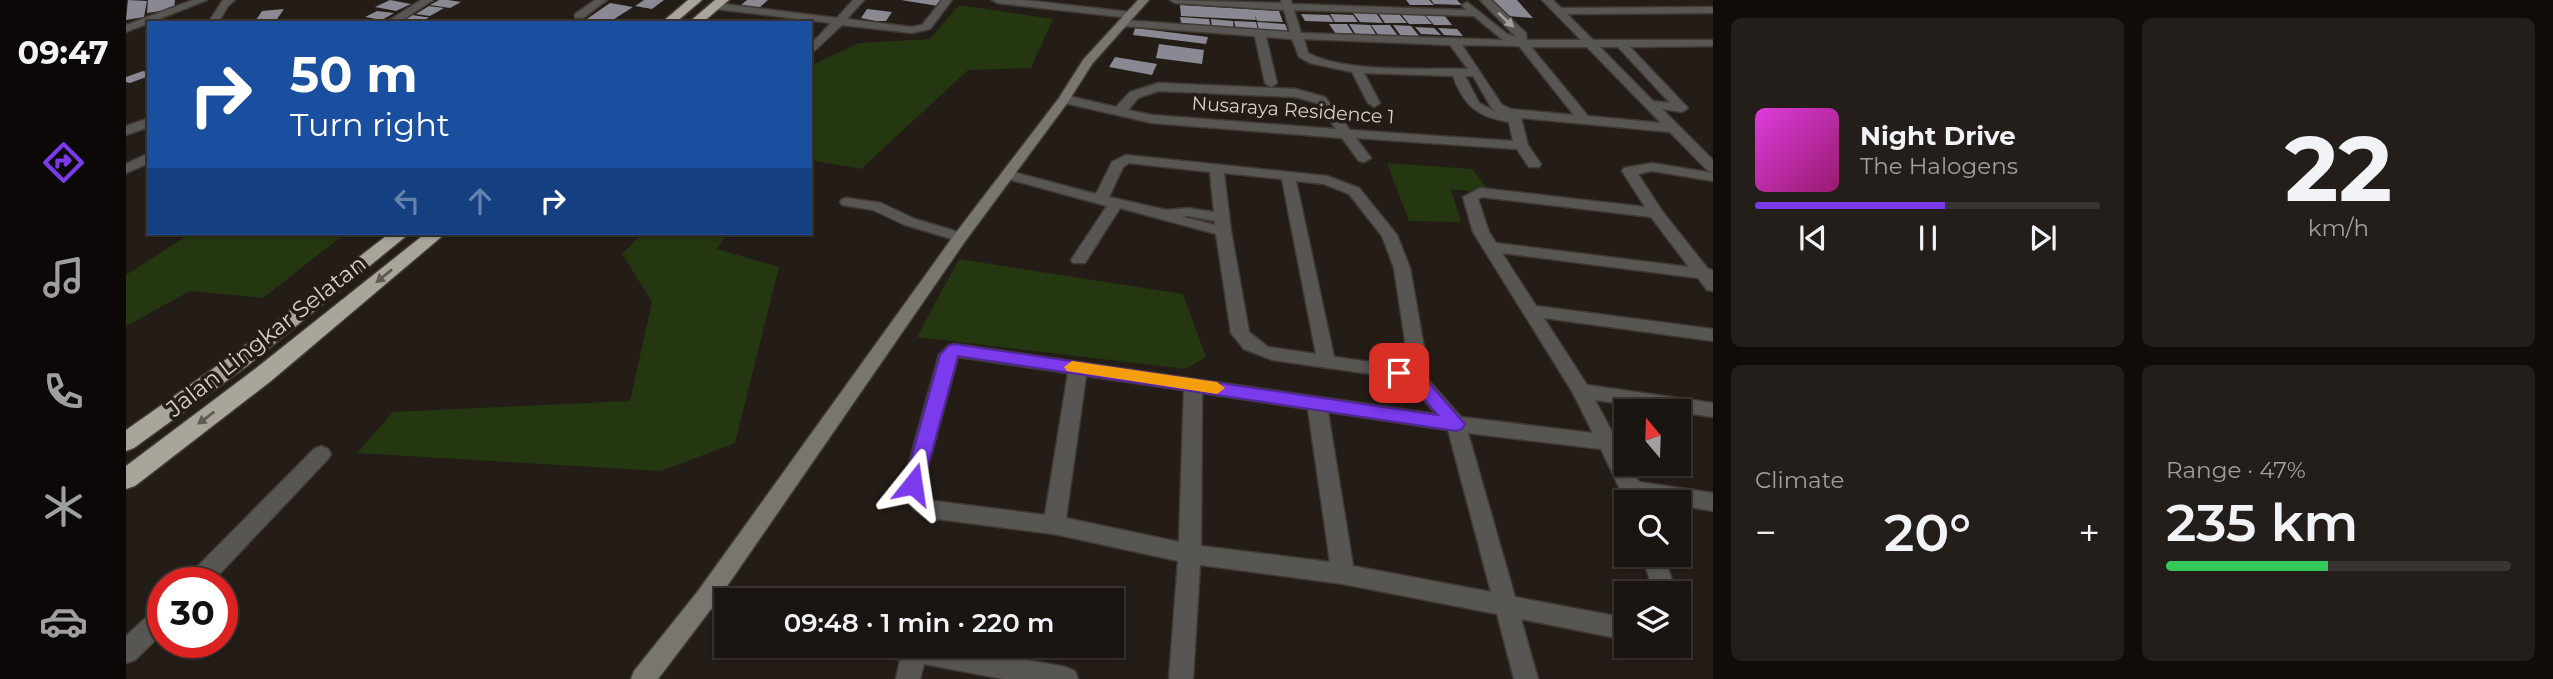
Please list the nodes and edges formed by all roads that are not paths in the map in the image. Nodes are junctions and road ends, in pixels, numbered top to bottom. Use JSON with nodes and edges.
{"nodes":[{"id":1,"x":202,"y":0,"type":"edge"},
{"id":2,"x":230,"y":0,"type":"edge"},
{"id":3,"x":428,"y":0,"type":"edge"},
{"id":4,"x":602,"y":0,"type":"edge"},
{"id":5,"x":696,"y":0,"type":"edge"},
{"id":6,"x":859,"y":0,"type":"edge"},
{"id":7,"x":947,"y":0,"type":"edge"},
{"id":8,"x":998,"y":0,"type":"edge"},
{"id":9,"x":1144,"y":0,"type":"edge"},
{"id":10,"x":1547,"y":0,"type":"edge"},
{"id":11,"x":1684,"y":0,"type":"edge"},
{"id":12,"x":1462,"y":1,"type":"edge"},
{"id":13,"x":1486,"y":1,"type":"edge"},
{"id":14,"x":719,"y":3,"type":"edge"},
{"id":15,"x":183,"y":4,"type":"edge"},
{"id":16,"x":1287,"y":4,"type":"edge"},
{"id":17,"x":1713,"y":10,"type":"edge"},
{"id":18,"x":1171,"y":11,"type":"edge"},
{"id":19,"x":1556,"y":11,"type":"junction"},
{"id":20,"x":1701,"y":11,"type":"junction"},
{"id":21,"x":1475,"y":13,"type":"junction"},
{"id":22,"x":579,"y":16,"type":"dead end"},
{"id":23,"x":1126,"y":19,"type":"junction"},
{"id":24,"x":1713,"y":19,"type":"edge"},
{"id":25,"x":841,"y":20,"type":"junction"},
{"id":26,"x":214,"y":21,"type":"edge"},
{"id":27,"x":393,"y":21,"type":"edge"},
{"id":28,"x":669,"y":21,"type":"edge"},
{"id":29,"x":695,"y":21,"type":"edge"},
{"id":30,"x":126,"y":29,"type":"edge"},
{"id":31,"x":1260,"y":34,"type":"junction"},
{"id":32,"x":1296,"y":37,"type":"junction"},
{"id":33,"x":1452,"y":41,"type":"junction"},
{"id":34,"x":1521,"y":41,"type":"junction"},
{"id":35,"x":1713,"y":43,"type":"edge"},
{"id":36,"x":1621,"y":44,"type":"junction"},
{"id":37,"x":1592,"y":46,"type":"junction"},
{"id":38,"x":812,"y":50,"type":"edge"},
{"id":39,"x":1605,"y":60,"type":"junction"},
{"id":40,"x":1639,"y":62,"type":"junction"},
{"id":41,"x":1356,"y":69,"type":"junction"},
{"id":42,"x":1458,"y":72,"type":"junction"},
{"id":43,"x":1477,"y":73,"type":"junction"},
{"id":44,"x":1271,"y":83,"type":"dead end"},
{"id":45,"x":1064,"y":99,"type":"junction"},
{"id":46,"x":1374,"y":103,"type":"dead end"},
{"id":47,"x":1651,"y":104,"type":"junction"},
{"id":48,"x":1119,"y":111,"type":"junction"},
{"id":49,"x":1515,"y":117,"type":"junction"},
{"id":50,"x":126,"y":120,"type":"edge"},
{"id":51,"x":1585,"y":121,"type":"junction"},
{"id":52,"x":144,"y":124,"type":"edge"},
{"id":53,"x":1672,"y":128,"type":"junction"},
{"id":54,"x":126,"y":131,"type":"edge"},
{"id":55,"x":1346,"y":133,"type":"junction"},
{"id":56,"x":1521,"y":145,"type":"junction"},
{"id":57,"x":147,"y":158,"type":"edge"},
{"id":58,"x":1364,"y":158,"type":"dead end"},
{"id":59,"x":1534,"y":164,"type":"dead end"},
{"id":60,"x":1713,"y":168,"type":"edge"},
{"id":61,"x":126,"y":169,"type":"edge"},
{"id":62,"x":1217,"y":170,"type":"junction"},
{"id":63,"x":1009,"y":175,"type":"junction"},
{"id":64,"x":1288,"y":176,"type":"junction"},
{"id":65,"x":1713,"y":177,"type":"edge"},
{"id":66,"x":847,"y":202,"type":"dead end"},
{"id":67,"x":1108,"y":202,"type":"junction"},
{"id":68,"x":1656,"y":213,"type":"junction"},
{"id":69,"x":1223,"y":224,"type":"junction"},
{"id":70,"x":398,"y":235,"type":"edge"},
{"id":71,"x":435,"y":235,"type":"edge"},
{"id":72,"x":960,"y":237,"type":"junction"},
{"id":73,"x":1490,"y":247,"type":"junction"},
{"id":74,"x":1079,"y":260,"type":"dead end"},
{"id":75,"x":1710,"y":278,"type":"edge"},
{"id":76,"x":1533,"y":311,"type":"junction"},
{"id":77,"x":1713,"y":335,"type":"edge"},
{"id":78,"x":1326,"y":360,"type":"junction"},
{"id":79,"x":1078,"y":368,"type":"junction"},
{"id":80,"x":1411,"y":373,"type":"junction"},
{"id":81,"x":1193,"y":385,"type":"junction"},
{"id":82,"x":1581,"y":391,"type":"junction"},
{"id":83,"x":1317,"y":403,"type":"junction"},
{"id":84,"x":1713,"y":410,"type":"edge"},
{"id":85,"x":1456,"y":424,"type":"junction"},
{"id":86,"x":126,"y":442,"type":"edge"},
{"id":87,"x":1606,"y":442,"type":"junction"},
{"id":88,"x":321,"y":454,"type":"dead end"},
{"id":89,"x":126,"y":479,"type":"edge"},
{"id":90,"x":1631,"y":490,"type":"edge"},
{"id":91,"x":1691,"y":500,"type":"edge"},
{"id":92,"x":1713,"y":502,"type":"edge"},
{"id":93,"x":1054,"y":525,"type":"junction"},
{"id":94,"x":1191,"y":554,"type":"junction"},
{"id":95,"x":212,"y":567,"type":"edge"},
{"id":96,"x":1343,"y":575,"type":"junction"},
{"id":97,"x":725,"y":588,"type":"edge"},
{"id":98,"x":714,"y":603,"type":"edge"},
{"id":99,"x":1507,"y":605,"type":"junction"},
{"id":100,"x":1614,"y":627,"type":"edge"},
{"id":101,"x":147,"y":632,"type":"edge"},
{"id":102,"x":126,"y":652,"type":"edge"},
{"id":103,"x":913,"y":658,"type":"edge"},
{"id":104,"x":948,"y":658,"type":"edge"},
{"id":105,"x":643,"y":679,"type":"edge"},
{"id":106,"x":908,"y":679,"type":"edge"},
{"id":107,"x":1066,"y":679,"type":"edge"},
{"id":108,"x":1181,"y":679,"type":"edge"},
{"id":109,"x":1526,"y":679,"type":"edge"}],
"edges":[{"from":1,"to":15,"type":"street"},
{"from":2,"to":26,"type":"street"},
{"from":3,"to":27,"type":"street"},
{"from":4,"to":22,"type":"street"},
{"from":5,"to":28,"type":"highway"},
{"from":6,"to":25,"type":"street"},
{"from":7,"to":25,"type":"street"},
{"from":8,"to":23,"type":"street"},
{"from":9,"to":23,"type":"street"},
{"from":10,"to":19,"type":"street"},
{"from":11,"to":20,"type":"street"},
{"from":12,"to":13,"type":"street"},
{"from":12,"to":21,"type":"street"},
{"from":13,"to":34,"type":"street","one_way":true},
{"from":14,"to":25,"type":"street"},
{"from":14,"to":29,"type":"highway"},
{"from":15,"to":30,"type":"street"},
{"from":16,"to":18,"type":"street"},
{"from":16,"to":21,"type":"street"},
{"from":16,"to":32,"type":"street"},
{"from":17,"to":20,"type":"street"},
{"from":18,"to":23,"type":"street"},
{"from":18,"to":31,"type":"street"},
{"from":19,"to":20,"type":"street"},
{"from":19,"to":37,"type":"street"},
{"from":20,"to":24,"type":"street"},
{"from":21,"to":34,"type":"street"},
{"from":23,"to":45,"type":"street"},
{"from":25,"to":38,"type":"street"},
{"from":31,"to":32,"type":"street"},
{"from":31,"to":44,"type":"street"},
{"from":32,"to":33,"type":"street"},
{"from":32,"to":41,"type":"street"},
{"from":33,"to":34,"type":"street"},
{"from":33,"to":43,"type":"street"},
{"from":34,"to":37,"type":"street"},
{"from":34,"to":51,"type":"street"},
{"from":35,"to":36,"type":"street"},
{"from":36,"to":37,"type":"street"},
{"from":36,"to":40,"type":"street"},
{"from":37,"to":39,"type":"street"},
{"from":39,"to":40,"type":"street"},
{"from":39,"to":47,"type":"street"},
{"from":40,"to":47,"type":"street"},
{"from":41,"to":42,"type":"street"},
{"from":41,"to":46,"type":"street"},
{"from":42,"to":43,"type":"street"},
{"from":42,"to":49,"type":"street"},
{"from":43,"to":49,"type":"street"},
{"from":45,"to":48,"type":"street","name":"Nusaraya Residence 1"},
{"from":45,"to":63,"type":"street"},
{"from":47,"to":53,"type":"street"},
{"from":48,"to":55,"type":"street","name":"Nusaraya Residence 1"},
{"from":48,"to":55,"type":"street"},
{"from":49,"to":51,"type":"street"},
{"from":49,"to":56,"type":"street"},
{"from":50,"to":52,"type":"street"},
{"from":51,"to":53,"type":"street"},
{"from":52,"to":54,"type":"street"},
{"from":53,"to":60,"type":"street"},
{"from":55,"to":56,"type":"street","name":"Nusaraya Residence 1"},
{"from":55,"to":58,"type":"street"},
{"from":56,"to":59,"type":"street"},
{"from":57,"to":61,"type":"street"},
{"from":62,"to":64,"type":"street"},
{"from":62,"to":67,"type":"street"},
{"from":62,"to":69,"type":"street"},
{"from":63,"to":67,"type":"street"},
{"from":63,"to":72,"type":"street"},
{"from":64,"to":78,"type":"street"},
{"from":64,"to":80,"type":"street"},
{"from":65,"to":68,"type":"street"},
{"from":66,"to":72,"type":"street"},
{"from":67,"to":69,"type":"street"},
{"from":67,"to":74,"type":"street"},
{"from":68,"to":73,"type":"street"},
{"from":68,"to":75,"type":"street"},
{"from":69,"to":78,"type":"street"},
{"from":70,"to":86,"type":"highway","name":"Jalan Lingkar Selatan"},
{"from":71,"to":89,"type":"highway","name":"Jalan Lingkar Selatan","one_way":true},
{"from":72,"to":97,"type":"street"},
{"from":73,"to":75,"type":"street"},
{"from":73,"to":76,"type":"street"},
{"from":76,"to":77,"type":"street"},
{"from":76,"to":82,"type":"street"},
{"from":78,"to":80,"type":"street"},
{"from":79,"to":81,"type":"street"},
{"from":79,"to":93,"type":"street"},
{"from":79,"to":93,"type":"street"},
{"from":80,"to":85,"type":"street"},
{"from":81,"to":83,"type":"street"},
{"from":81,"to":94,"type":"street"},
{"from":82,"to":84,"type":"street"},
{"from":82,"to":87,"type":"street"},
{"from":83,"to":85,"type":"street"},
{"from":83,"to":96,"type":"street"},
{"from":85,"to":87,"type":"street"},
{"from":85,"to":99,"type":"street"},
{"from":87,"to":90,"type":"street"},
{"from":88,"to":95,"type":"street"},
{"from":91,"to":92,"type":"street"},
{"from":93,"to":94,"type":"street"},
{"from":94,"to":96,"type":"street"},
{"from":94,"to":108,"type":"street"},
{"from":96,"to":99,"type":"street"},
{"from":98,"to":105,"type":"street"},
{"from":99,"to":100,"type":"street"},
{"from":99,"to":109,"type":"street"},
{"from":101,"to":102,"type":"street"},
{"from":103,"to":106,"type":"street"},
{"from":104,"to":107,"type":"street"}]}
